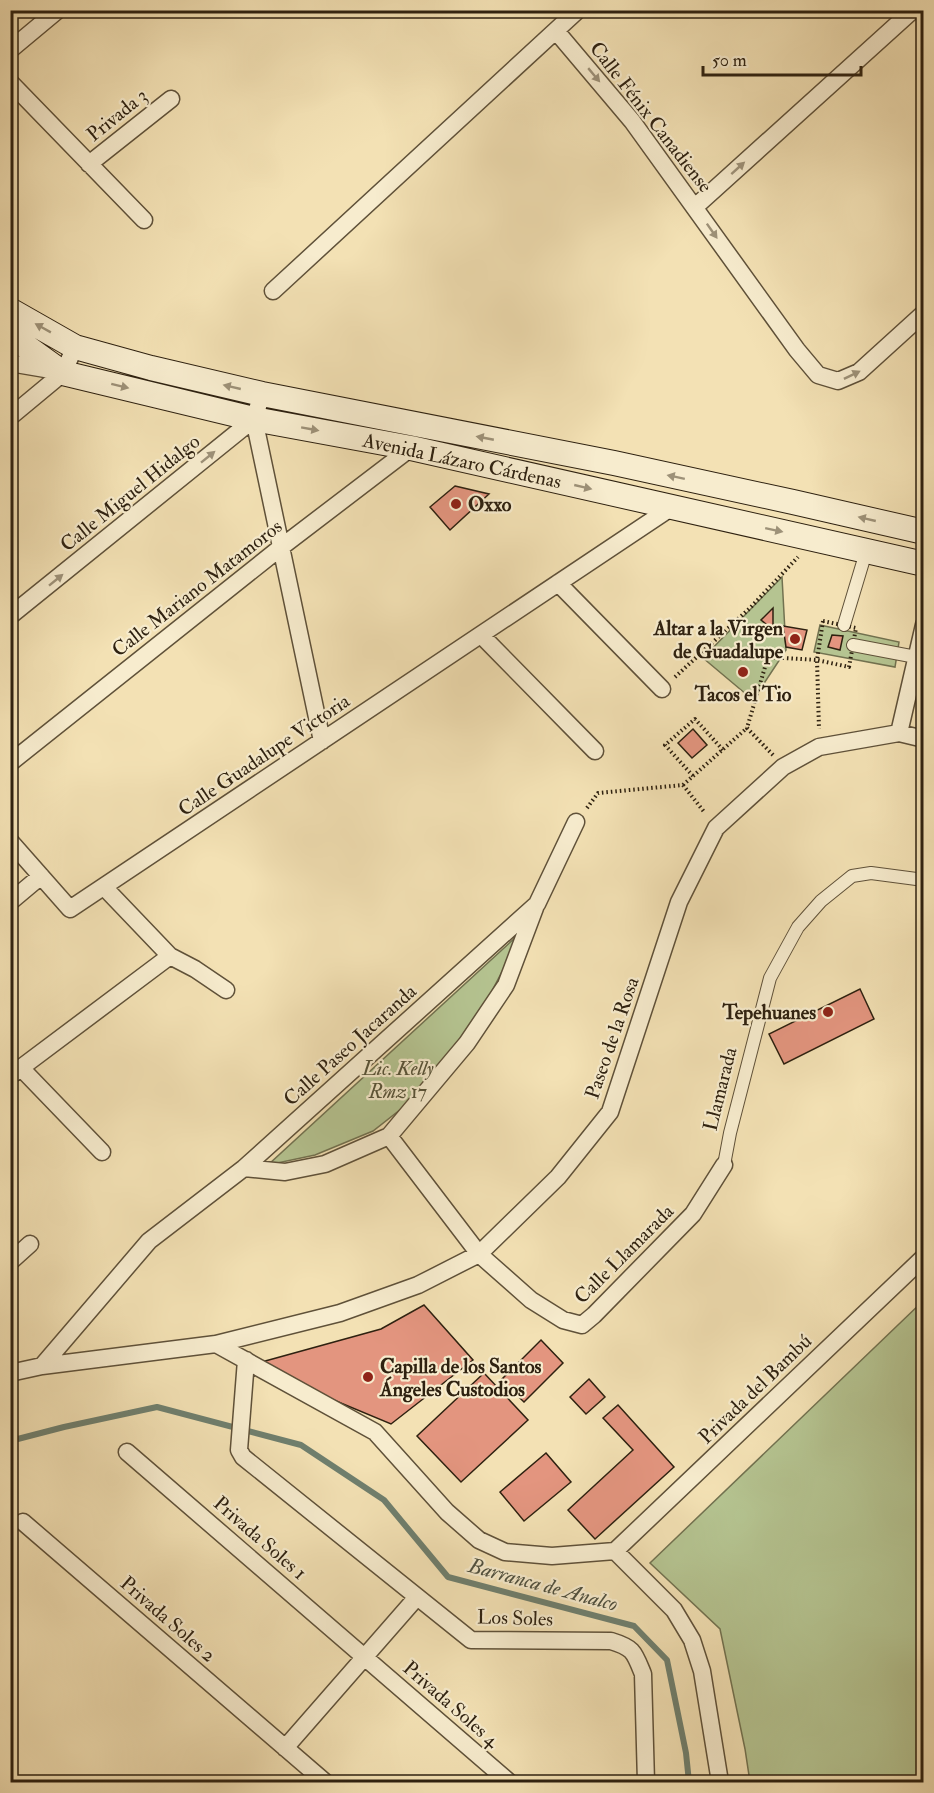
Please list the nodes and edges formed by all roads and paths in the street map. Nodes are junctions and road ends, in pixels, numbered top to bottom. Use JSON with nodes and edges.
{"nodes":[{"id":1,"x":58,"y":10,"type":"edge"},
{"id":2,"x":578,"y":10,"type":"edge"},
{"id":3,"x":913,"y":10,"type":"edge"},
{"id":4,"x":556,"y":31,"type":"junction"},
{"id":5,"x":10,"y":50,"type":"edge"},
{"id":6,"x":10,"y":82,"type":"edge"},
{"id":7,"x":171,"y":99,"type":"dead end"},
{"id":8,"x":89,"y":164,"type":"junction"},
{"id":9,"x":695,"y":207,"type":"junction"},
{"id":10,"x":144,"y":220,"type":"dead end"},
{"id":11,"x":273,"y":291,"type":"dead end"},
{"id":12,"x":10,"y":310,"type":"edge"},
{"id":13,"x":924,"y":313,"type":"edge"},
{"id":14,"x":10,"y":334,"type":"edge"},
{"id":15,"x":75,"y":346,"type":"junction"},
{"id":16,"x":10,"y":363,"type":"edge"},
{"id":17,"x":63,"y":373,"type":"junction"},
{"id":18,"x":262,"y":394,"type":"junction"},
{"id":19,"x":10,"y":417,"type":"edge"},
{"id":20,"x":254,"y":419,"type":"junction"},
{"id":21,"x":411,"y":448,"type":"junction"},
{"id":22,"x":672,"y":507,"type":"junction"},
{"id":23,"x":924,"y":532,"type":"edge"},
{"id":24,"x":815,"y":539,"type":"junction"},
{"id":25,"x":280,"y":548,"type":"junction"},
{"id":26,"x":866,"y":552,"type":"junction"},
{"id":27,"x":924,"y":564,"type":"edge"},
{"id":28,"x":558,"y":583,"type":"junction"},
{"id":29,"x":10,"y":616,"type":"edge"},
{"id":30,"x":844,"y":625,"type":"dead end"},
{"id":31,"x":924,"y":625,"type":"edge"},
{"id":32,"x":481,"y":635,"type":"junction"},
{"id":33,"x":853,"y":645,"type":"dead end"},
{"id":34,"x":916,"y":657,"type":"junction"},
{"id":35,"x":662,"y":689,"type":"joint"},
{"id":36,"x":747,"y":728,"type":"junction"},
{"id":37,"x":898,"y":733,"type":"junction"},
{"id":38,"x":924,"y":739,"type":"edge"},
{"id":39,"x":322,"y":741,"type":"junction"},
{"id":40,"x":819,"y":747,"type":"junction"},
{"id":41,"x":723,"y":750,"type":"junction"},
{"id":42,"x":595,"y":751,"type":"dead end"},
{"id":43,"x":10,"y":764,"type":"edge"},
{"id":44,"x":783,"y":766,"type":"junction"},
{"id":45,"x":693,"y":776,"type":"junction"},
{"id":46,"x":683,"y":785,"type":"junction"},
{"id":47,"x":576,"y":822,"type":"joint"},
{"id":48,"x":716,"y":828,"type":"junction"},
{"id":49,"x":10,"y":841,"type":"edge"},
{"id":50,"x":40,"y":876,"type":"junction"},
{"id":51,"x":924,"y":880,"type":"edge"},
{"id":52,"x":104,"y":887,"type":"junction"},
{"id":53,"x":10,"y":902,"type":"edge"},
{"id":54,"x":537,"y":904,"type":"junction"},
{"id":55,"x":170,"y":956,"type":"junction"},
{"id":56,"x":226,"y":990,"type":"dead end"},
{"id":57,"x":16,"y":1072,"type":"edge"},
{"id":58,"x":389,"y":1136,"type":"junction"},
{"id":59,"x":102,"y":1152,"type":"dead end"},
{"id":60,"x":724,"y":1165,"type":"joint"},
{"id":61,"x":244,"y":1168,"type":"junction"},
{"id":62,"x":30,"y":1244,"type":"dead end"},
{"id":63,"x":479,"y":1254,"type":"junction"},
{"id":64,"x":924,"y":1257,"type":"edge"},
{"id":65,"x":10,"y":1262,"type":"edge"},
{"id":66,"x":216,"y":1344,"type":"junction"},
{"id":67,"x":246,"y":1360,"type":"junction"},
{"id":68,"x":42,"y":1366,"type":"junction"},
{"id":69,"x":10,"y":1373,"type":"edge"},
{"id":70,"x":127,"y":1452,"type":"dead end"},
{"id":71,"x":23,"y":1522,"type":"dead end"},
{"id":72,"x":615,"y":1551,"type":"junction"},
{"id":73,"x":417,"y":1597,"type":"junction"},
{"id":74,"x":365,"y":1657,"type":"junction"},
{"id":75,"x":285,"y":1748,"type":"junction"},
{"id":76,"x":325,"y":1782,"type":"edge"},
{"id":77,"x":509,"y":1782,"type":"edge"},
{"id":78,"x":646,"y":1782,"type":"edge"},
{"id":79,"x":720,"y":1782,"type":"edge"}],
"edges":[{"from":1,"to":5,"type":"street"},
{"from":2,"to":4,"type":"street"},
{"from":9,"to":3,"type":"street","one_way":true},
{"from":4,"to":9,"type":"street","name":"Calle Fénix Canadiense","one_way":true},
{"from":4,"to":11,"type":"street"},
{"from":6,"to":8,"type":"street"},
{"from":7,"to":8,"type":"street","name":"Privada 3"},
{"from":8,"to":10,"type":"street"},
{"from":9,"to":13,"type":"street","name":"Calle Fénix Canadiense","one_way":true},
{"from":15,"to":12,"type":"main road","name":"Avenida Lázaro Cárdenas","one_way":true},
{"from":14,"to":17,"type":"main road","name":"Avenida Lázaro Cárdenas"},
{"from":15,"to":17,"type":"street"},
{"from":18,"to":15,"type":"main road","name":"Avenida Lázaro Cárdenas","one_way":true},
{"from":16,"to":17,"type":"street"},
{"from":17,"to":19,"type":"street"},
{"from":17,"to":20,"type":"main road","name":"Avenida Lázaro Cárdenas","one_way":true},
{"from":18,"to":20,"type":"street"},
{"from":23,"to":18,"type":"main road","name":"Avenida Lázaro Cárdenas","one_way":true},
{"from":20,"to":21,"type":"main road","name":"Avenida Lázaro Cárdenas","one_way":true},
{"from":20,"to":25,"type":"street"},
{"from":29,"to":20,"type":"street","name":"Calle Miguel Hidalgo","one_way":true},
{"from":21,"to":22,"type":"main road","name":"Avenida Lázaro Cárdenas","one_way":true},
{"from":21,"to":25,"type":"street","name":"Calle Mariano Matamoros"},
{"from":22,"to":24,"type":"main road","name":"Avenida Lázaro Cárdenas","one_way":true},
{"from":22,"to":28,"type":"street","name":"Calle Guadalupe Victoria"},
{"from":24,"to":26,"type":"main road","name":"Avenida Lázaro Cárdenas"},
{"from":24,"to":35,"type":"path"},
{"from":25,"to":39,"type":"street"},
{"from":25,"to":43,"type":"street","name":"Calle Mariano Matamoros"},
{"from":26,"to":27,"type":"main road","name":"Avenida Lázaro Cárdenas"},
{"from":26,"to":30,"type":"street"},
{"from":28,"to":32,"type":"street","name":"Calle Guadalupe Victoria"},
{"from":28,"to":35,"type":"street"},
{"from":31,"to":34,"type":"street"},
{"from":32,"to":39,"type":"street","name":"Calle Guadalupe Victoria"},
{"from":32,"to":42,"type":"street"},
{"from":33,"to":34,"type":"street"},
{"from":34,"to":37,"type":"street"},
{"from":36,"to":40,"type":"path"},
{"from":36,"to":41,"type":"path"},
{"from":36,"to":44,"type":"path"},
{"from":37,"to":38,"type":"street","name":"Paseo de la Rosa"},
{"from":37,"to":40,"type":"street","name":"Paseo de la Rosa"},
{"from":39,"to":52,"type":"street","name":"Calle Guadalupe Victoria"},
{"from":40,"to":44,"type":"street","name":"Paseo de la Rosa"},
{"from":41,"to":45,"type":"path"},
{"from":41,"to":45,"type":"path"},
{"from":44,"to":48,"type":"street","name":"Paseo de la Rosa"},
{"from":45,"to":46,"type":"path"},
{"from":46,"to":47,"type":"path"},
{"from":46,"to":48,"type":"path"},
{"from":47,"to":54,"type":"street","name":"Calle Paseo Jacaranda"},
{"from":48,"to":63,"type":"street","name":"Paseo de la Rosa"},
{"from":49,"to":50,"type":"street"},
{"from":50,"to":52,"type":"street","name":"Calle Guadalupe Victoria"},
{"from":50,"to":53,"type":"street"},
{"from":51,"to":60,"type":"street","name":"Llamarada"},
{"from":52,"to":55,"type":"street"},
{"from":54,"to":58,"type":"street"},
{"from":54,"to":61,"type":"street","name":"Calle Paseo Jacaranda"},
{"from":55,"to":56,"type":"street"},
{"from":55,"to":57,"type":"street"},
{"from":57,"to":59,"type":"street"},
{"from":58,"to":61,"type":"street"},
{"from":58,"to":63,"type":"street"},
{"from":60,"to":63,"type":"street","name":"Calle Llamarada"},
{"from":61,"to":68,"type":"street","name":"Calle Paseo Jacaranda"},
{"from":62,"to":65,"type":"street"},
{"from":63,"to":66,"type":"street","name":"Paseo de la Rosa"},
{"from":64,"to":72,"type":"street","name":"Privada del Bambú"},
{"from":66,"to":67,"type":"street"},
{"from":66,"to":68,"type":"street","name":"Paseo de la Rosa"},
{"from":67,"to":72,"type":"street"},
{"from":67,"to":73,"type":"street","name":"Los Soles"},
{"from":68,"to":69,"type":"street","name":"Paseo de la Rosa"},
{"from":70,"to":74,"type":"street","name":"Privada Soles 1"},
{"from":71,"to":75,"type":"street","name":"Privada Soles 2"},
{"from":72,"to":79,"type":"street"},
{"from":73,"to":74,"type":"street"},
{"from":73,"to":78,"type":"street","name":"Los Soles"},
{"from":74,"to":75,"type":"street"},
{"from":74,"to":77,"type":"street","name":"Privada Soles 4"},
{"from":75,"to":76,"type":"street","name":"Privada Soles 2"}]}
